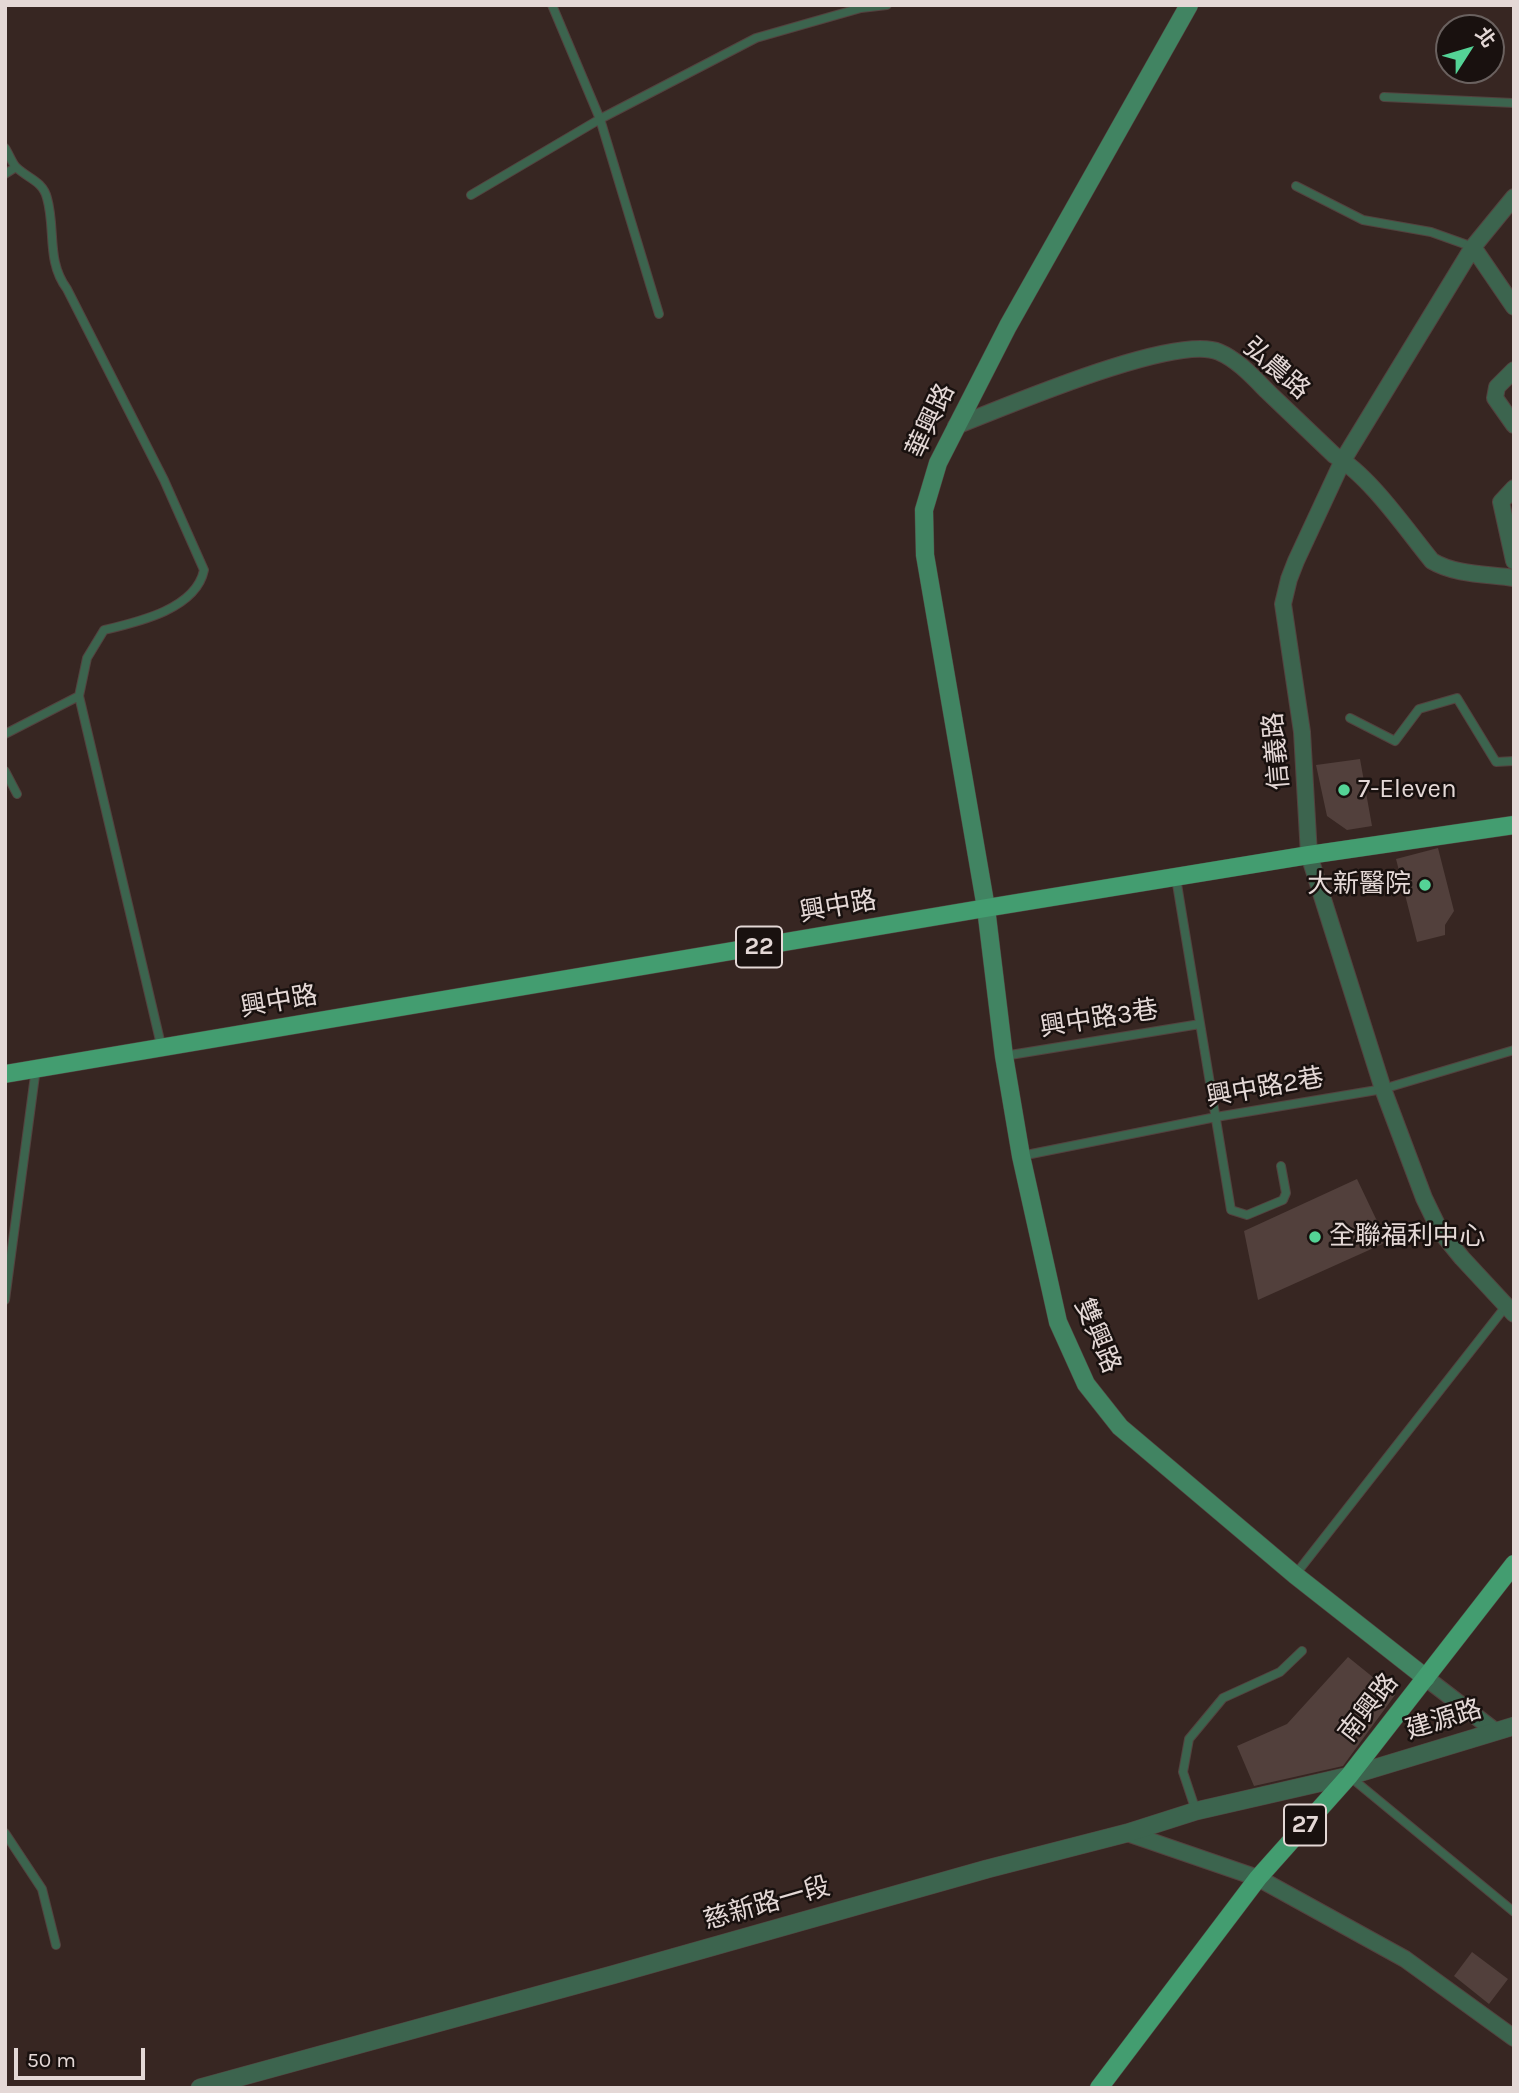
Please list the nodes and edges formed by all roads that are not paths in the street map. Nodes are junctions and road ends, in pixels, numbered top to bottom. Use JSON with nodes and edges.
{"nodes":[{"id":1,"x":552,"y":5,"type":"edge"},
{"id":2,"x":887,"y":5,"type":"edge"},
{"id":3,"x":1189,"y":5,"type":"edge"},
{"id":4,"x":1384,"y":97,"type":"dead end"},
{"id":5,"x":1514,"y":103,"type":"edge"},
{"id":6,"x":600,"y":119,"type":"junction"},
{"id":7,"x":5,"y":148,"type":"edge"},
{"id":8,"x":16,"y":167,"type":"junction"},
{"id":9,"x":5,"y":174,"type":"edge"},
{"id":10,"x":1296,"y":186,"type":"dead end"},
{"id":11,"x":471,"y":195,"type":"dead end"},
{"id":12,"x":1514,"y":197,"type":"edge"},
{"id":13,"x":1473,"y":247,"type":"junction"},
{"id":14,"x":1514,"y":307,"type":"edge"},
{"id":15,"x":659,"y":314,"type":"dead end"},
{"id":16,"x":1514,"y":370,"type":"edge"},
{"id":17,"x":1514,"y":425,"type":"edge"},
{"id":18,"x":956,"y":426,"type":"junction"},
{"id":19,"x":1343,"y":460,"type":"junction"},
{"id":20,"x":1514,"y":488,"type":"edge"},
{"id":21,"x":1514,"y":561,"type":"edge"},
{"id":22,"x":1514,"y":578,"type":"edge"},
{"id":23,"x":79,"y":696,"type":"junction"},
{"id":24,"x":1350,"y":718,"type":"dead end"},
{"id":25,"x":5,"y":734,"type":"edge"},
{"id":26,"x":1514,"y":761,"type":"edge"},
{"id":27,"x":5,"y":771,"type":"edge"},
{"id":28,"x":17,"y":793,"type":"dead end"},
{"id":29,"x":1514,"y":825,"type":"edge"},
{"id":30,"x":1309,"y":855,"type":"junction"},
{"id":31,"x":1176,"y":878,"type":"junction"},
{"id":32,"x":986,"y":908,"type":"junction"},
{"id":33,"x":1200,"y":1024,"type":"junction"},
{"id":34,"x":162,"y":1049,"type":"junction"},
{"id":35,"x":1514,"y":1050,"type":"edge"},
{"id":36,"x":1004,"y":1056,"type":"junction"},
{"id":37,"x":36,"y":1068,"type":"junction"},
{"id":38,"x":5,"y":1074,"type":"edge"},
{"id":39,"x":1383,"y":1089,"type":"junction"},
{"id":40,"x":1216,"y":1117,"type":"junction"},
{"id":41,"x":1021,"y":1156,"type":"junction"},
{"id":42,"x":1280,"y":1166,"type":"dead end"},
{"id":43,"x":5,"y":1300,"type":"edge"},
{"id":44,"x":1510,"y":1310,"type":"edge"},
{"id":45,"x":1514,"y":1564,"type":"edge"},
{"id":46,"x":1295,"y":1575,"type":"junction"},
{"id":47,"x":1302,"y":1651,"type":"dead end"},
{"id":48,"x":1426,"y":1678,"type":"junction"},
{"id":49,"x":1514,"y":1726,"type":"edge"},
{"id":50,"x":1495,"y":1731,"type":"junction"},
{"id":51,"x":1349,"y":1776,"type":"junction"},
{"id":52,"x":1196,"y":1811,"type":"junction"},
{"id":53,"x":5,"y":1833,"type":"edge"},
{"id":54,"x":1127,"y":1833,"type":"junction"},
{"id":55,"x":1258,"y":1878,"type":"junction"},
{"id":56,"x":1514,"y":1912,"type":"edge"},
{"id":57,"x":57,"y":1945,"type":"dead end"},
{"id":58,"x":1514,"y":2038,"type":"edge"},
{"id":59,"x":200,"y":2088,"type":"edge"},
{"id":60,"x":1099,"y":2088,"type":"edge"}],
"edges":[{"from":1,"to":6,"type":"lane"},
{"from":2,"to":6,"type":"lane"},
{"from":3,"to":18,"type":"main road","name":"華興路"},
{"from":4,"to":5,"type":"lane"},
{"from":6,"to":11,"type":"lane"},
{"from":6,"to":15,"type":"lane"},
{"from":7,"to":8,"type":"lane"},
{"from":8,"to":9,"type":"lane"},
{"from":8,"to":23,"type":"lane"},
{"from":10,"to":13,"type":"lane"},
{"from":12,"to":13,"type":"street","name":"信義路"},
{"from":13,"to":14,"type":"street"},
{"from":13,"to":19,"type":"street","name":"信義路"},
{"from":16,"to":17,"type":"street"},
{"from":18,"to":19,"type":"street","name":"弘農路"},
{"from":18,"to":32,"type":"main road","name":"華興路"},
{"from":19,"to":22,"type":"street","name":"弘農路"},
{"from":19,"to":30,"type":"street","name":"信義路"},
{"from":20,"to":21,"type":"street"},
{"from":23,"to":25,"type":"lane"},
{"from":23,"to":34,"type":"lane"},
{"from":24,"to":26,"type":"lane"},
{"from":27,"to":28,"type":"lane"},
{"from":29,"to":30,"type":"main road","name":"興中路","number":"22"},
{"from":30,"to":31,"type":"main road","name":"興中路","number":"22"},
{"from":30,"to":39,"type":"street","name":"信義路"},
{"from":31,"to":32,"type":"main road","name":"興中路","number":"22"},
{"from":31,"to":33,"type":"lane","name":"興中路3巷"},
{"from":32,"to":34,"type":"main road","name":"興中路","number":"22"},
{"from":32,"to":36,"type":"main road","name":"雙興路"},
{"from":33,"to":36,"type":"lane","name":"興中路3巷"},
{"from":33,"to":40,"type":"lane","name":"興中路3巷"},
{"from":34,"to":37,"type":"main road","name":"興中路","number":"22"},
{"from":35,"to":39,"type":"lane","name":"興中路2巷"},
{"from":36,"to":41,"type":"main road","name":"雙興路"},
{"from":37,"to":38,"type":"main road","name":"興中路","number":"22"},
{"from":37,"to":43,"type":"lane"},
{"from":39,"to":40,"type":"lane","name":"興中路2巷"},
{"from":39,"to":44,"type":"street","name":"信義路"},
{"from":40,"to":41,"type":"lane","name":"興中路2巷"},
{"from":40,"to":42,"type":"lane","name":"興中路3巷"},
{"from":41,"to":46,"type":"main road","name":"雙興路"},
{"from":44,"to":46,"type":"lane"},
{"from":45,"to":48,"type":"main road","name":"南興路","number":"27"},
{"from":46,"to":48,"type":"main road","name":"雙興路"},
{"from":47,"to":52,"type":"lane"},
{"from":48,"to":50,"type":"street"},
{"from":48,"to":51,"type":"main road","name":"南興路","number":"27"},
{"from":49,"to":50,"type":"street","name":"建源路"},
{"from":50,"to":51,"type":"street","name":"建源路"},
{"from":51,"to":52,"type":"street","name":"慈新路一段"},
{"from":51,"to":55,"type":"main road","name":"南興路","number":"27"},
{"from":51,"to":56,"type":"lane"},
{"from":52,"to":54,"type":"street","name":"慈新路一段"},
{"from":53,"to":57,"type":"lane"},
{"from":54,"to":55,"type":"street"},
{"from":54,"to":59,"type":"street","name":"慈新路一段"},
{"from":55,"to":58,"type":"street"},
{"from":55,"to":60,"type":"main road","name":"南興路","number":"27"}]}
